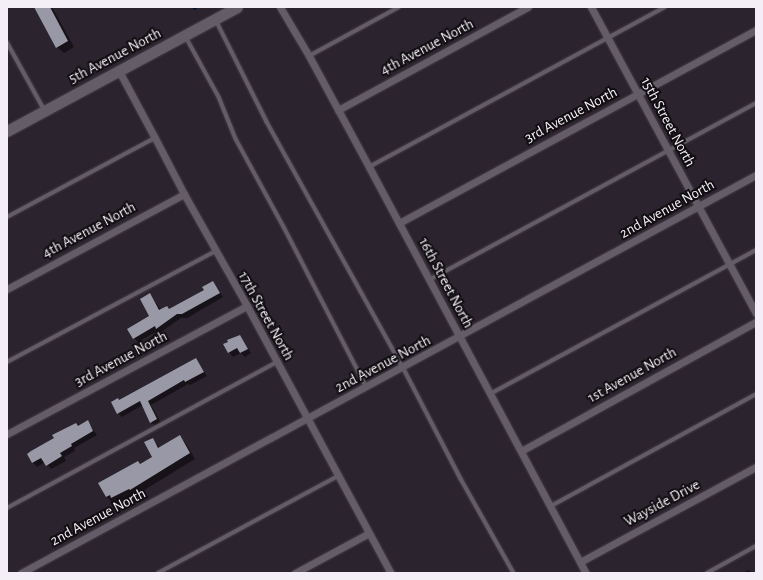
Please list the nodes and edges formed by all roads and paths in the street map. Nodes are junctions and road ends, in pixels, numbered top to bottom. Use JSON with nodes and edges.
{"nodes":[{"id":1,"x":237,"y":7,"type":"edge"},
{"id":2,"x":280,"y":7,"type":"edge"},
{"id":3,"x":399,"y":7,"type":"edge"},
{"id":4,"x":528,"y":7,"type":"edge"},
{"id":5,"x":591,"y":7,"type":"edge"},
{"id":6,"x":665,"y":7,"type":"edge"},
{"id":7,"x":216,"y":19,"type":"junction"},
{"id":8,"x":756,"y":30,"type":"edge"},
{"id":9,"x":185,"y":35,"type":"junction"},
{"id":10,"x":607,"y":38,"type":"junction"},
{"id":11,"x":7,"y":42,"type":"edge"},
{"id":12,"x":309,"y":56,"type":"junction"},
{"id":13,"x":119,"y":71,"type":"junction"},
{"id":14,"x":638,"y":94,"type":"junction"},
{"id":15,"x":756,"y":103,"type":"edge"},
{"id":16,"x":45,"y":110,"type":"junction"},
{"id":17,"x":338,"y":110,"type":"junction"},
{"id":18,"x":7,"y":131,"type":"edge"},
{"id":19,"x":156,"y":138,"type":"junction"},
{"id":20,"x":668,"y":150,"type":"junction"},
{"id":21,"x":369,"y":167,"type":"junction"},
{"id":22,"x":756,"y":175,"type":"edge"},
{"id":23,"x":184,"y":194,"type":"junction"},
{"id":24,"x":698,"y":206,"type":"junction"},
{"id":25,"x":7,"y":217,"type":"edge"},
{"id":26,"x":399,"y":223,"type":"junction"},
{"id":27,"x":756,"y":250,"type":"edge"},
{"id":28,"x":216,"y":251,"type":"junction"},
{"id":29,"x":730,"y":264,"type":"junction"},
{"id":30,"x":430,"y":280,"type":"junction"},
{"id":31,"x":7,"y":289,"type":"edge"},
{"id":32,"x":247,"y":306,"type":"junction"},
{"id":33,"x":756,"y":313,"type":"edge"},
{"id":34,"x":756,"y":322,"type":"edge"},
{"id":35,"x":460,"y":336,"type":"junction"},
{"id":36,"x":7,"y":362,"type":"edge"},
{"id":37,"x":277,"y":362,"type":"junction"},
{"id":38,"x":403,"y":367,"type":"junction"},
{"id":39,"x":367,"y":387,"type":"junction"},
{"id":40,"x":490,"y":394,"type":"junction"},
{"id":41,"x":756,"y":394,"type":"edge"},
{"id":42,"x":308,"y":419,"type":"junction"},
{"id":43,"x":7,"y":434,"type":"edge"},
{"id":44,"x":521,"y":450,"type":"junction"},
{"id":45,"x":756,"y":467,"type":"edge"},
{"id":46,"x":338,"y":476,"type":"junction"},
{"id":47,"x":551,"y":506,"type":"junction"},
{"id":48,"x":7,"y":508,"type":"edge"},
{"id":49,"x":369,"y":533,"type":"junction"},
{"id":50,"x":756,"y":546,"type":"edge"},
{"id":51,"x":580,"y":562,"type":"junction"},
{"id":52,"x":21,"y":573,"type":"edge"},
{"id":53,"x":158,"y":573,"type":"edge"},
{"id":54,"x":295,"y":573,"type":"edge"},
{"id":55,"x":391,"y":573,"type":"edge"},
{"id":56,"x":514,"y":573,"type":"edge"},
{"id":57,"x":586,"y":573,"type":"edge"},
{"id":58,"x":707,"y":573,"type":"edge"}],
"edges":[{"from":1,"to":7,"type":"street","name":"5th Avenue North"},
{"from":2,"to":12,"type":"street","name":"16th Street North"},
{"from":3,"to":12,"type":"lane"},
{"from":4,"to":17,"type":"street","name":"4th Avenue North"},
{"from":5,"to":10,"type":"street","name":"15th Street North"},
{"from":6,"to":10,"type":"lane"},
{"from":7,"to":9,"type":"street","name":"5th Avenue North"},
{"from":7,"to":38,"type":"lane"},
{"from":8,"to":14,"type":"street","name":"3rd Avenue North"},
{"from":9,"to":13,"type":"street","name":"5th Avenue North"},
{"from":9,"to":39,"type":"lane"},
{"from":10,"to":14,"type":"street","name":"15th Street North"},
{"from":10,"to":21,"type":"lane"},
{"from":11,"to":16,"type":"lane"},
{"from":12,"to":17,"type":"street","name":"16th Street North"},
{"from":13,"to":16,"type":"street","name":"5th Avenue North"},
{"from":13,"to":19,"type":"street","name":"17th Street North"},
{"from":14,"to":20,"type":"street","name":"15th Street North"},
{"from":14,"to":26,"type":"street","name":"3rd Avenue North"},
{"from":15,"to":20,"type":"lane"},
{"from":16,"to":18,"type":"street","name":"5th Avenue North"},
{"from":17,"to":21,"type":"street","name":"16th Street North"},
{"from":19,"to":23,"type":"street","name":"17th Street North"},
{"from":19,"to":25,"type":"lane"},
{"from":20,"to":24,"type":"street","name":"15th Street North"},
{"from":20,"to":30,"type":"lane"},
{"from":21,"to":26,"type":"street","name":"16th Street North"},
{"from":22,"to":24,"type":"street","name":"2nd Avenue North"},
{"from":23,"to":28,"type":"street","name":"17th Street North"},
{"from":23,"to":31,"type":"street","name":"4th Avenue North"},
{"from":24,"to":29,"type":"street","name":"15th Street North"},
{"from":24,"to":35,"type":"street","name":"2nd Avenue North"},
{"from":26,"to":30,"type":"street","name":"16th Street North"},
{"from":27,"to":29,"type":"lane"},
{"from":28,"to":32,"type":"street","name":"17th Street North"},
{"from":28,"to":36,"type":"lane"},
{"from":29,"to":33,"type":"street","name":"15th Street North"},
{"from":29,"to":40,"type":"lane"},
{"from":30,"to":35,"type":"street","name":"16th Street North"},
{"from":32,"to":37,"type":"street","name":"17th Street North"},
{"from":32,"to":43,"type":"street","name":"3rd Avenue North"},
{"from":34,"to":44,"type":"street","name":"1st Avenue North"},
{"from":35,"to":38,"type":"street","name":"2nd Avenue North"},
{"from":35,"to":40,"type":"street","name":"16th Street North"},
{"from":37,"to":42,"type":"street","name":"17th Street North"},
{"from":37,"to":48,"type":"lane"},
{"from":38,"to":39,"type":"street","name":"2nd Avenue North"},
{"from":38,"to":56,"type":"lane"},
{"from":39,"to":42,"type":"street","name":"2nd Avenue North"},
{"from":40,"to":44,"type":"street","name":"16th Street North"},
{"from":41,"to":47,"type":"lane"},
{"from":42,"to":46,"type":"street","name":"17th Street North"},
{"from":42,"to":52,"type":"street","name":"2nd Avenue North"},
{"from":44,"to":47,"type":"street","name":"16th Street North"},
{"from":45,"to":51,"type":"street","name":"Wayside Drive"},
{"from":46,"to":49,"type":"street","name":"17th Street North"},
{"from":46,"to":53,"type":"lane"},
{"from":47,"to":51,"type":"street","name":"16th Street North"},
{"from":49,"to":54,"type":"street"},
{"from":49,"to":55,"type":"street","name":"17th Street North"},
{"from":50,"to":58,"type":"lane"},
{"from":51,"to":57,"type":"street","name":"16th Street North"}]}
